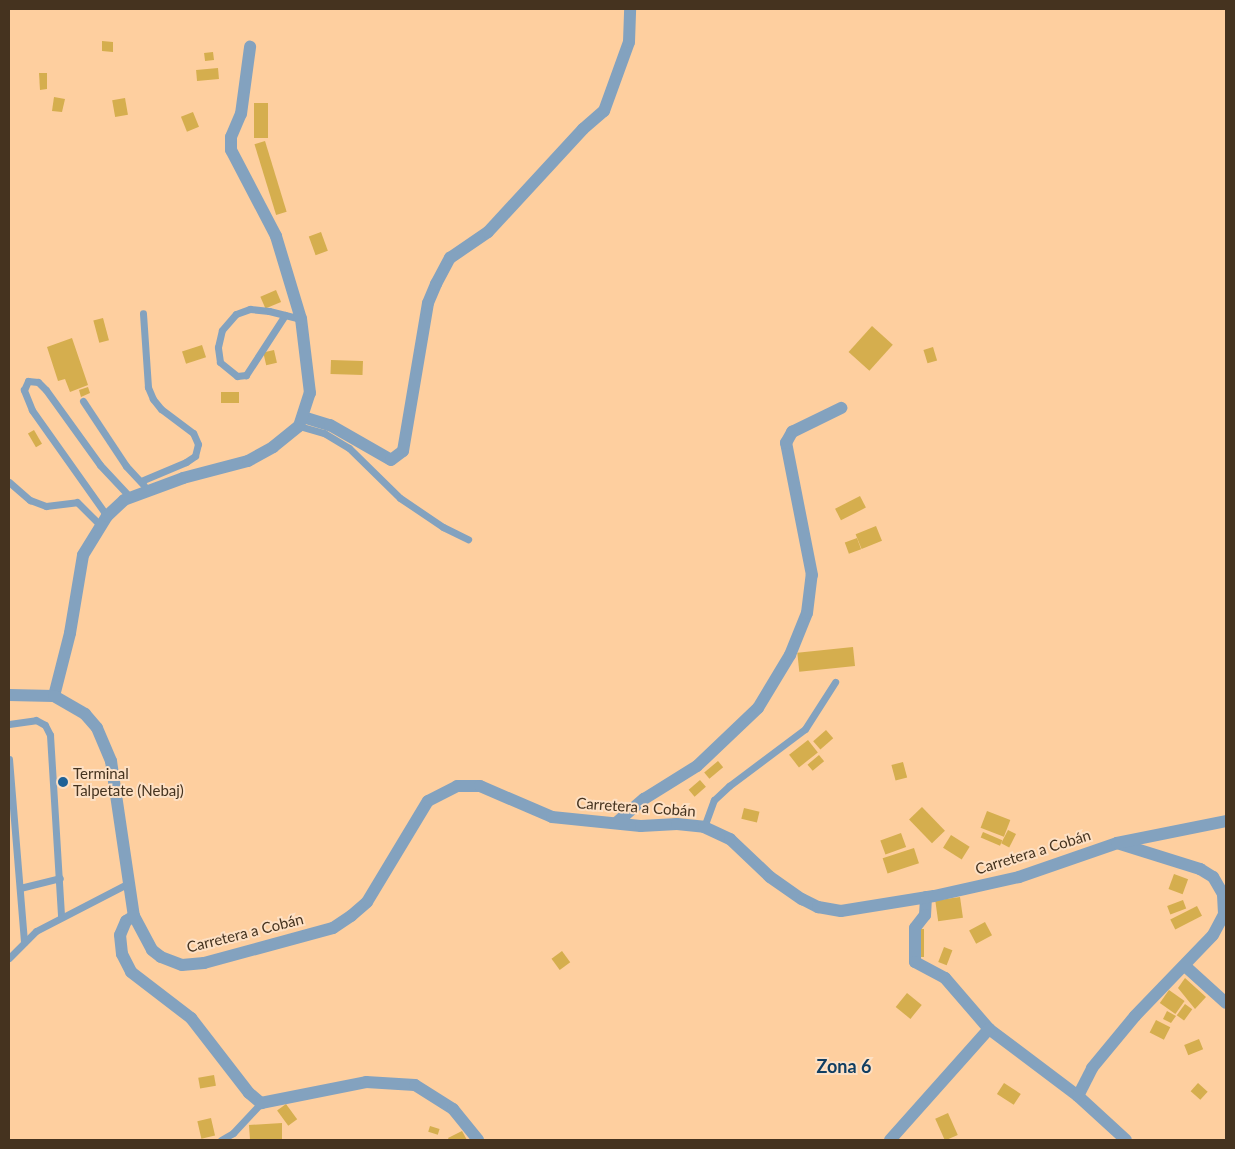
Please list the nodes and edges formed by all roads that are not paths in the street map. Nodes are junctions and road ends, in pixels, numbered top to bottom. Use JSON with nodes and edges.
{"nodes":[{"id":1,"x":630,"y":9,"type":"edge"},
{"id":2,"x":250,"y":46,"type":"dead end"},
{"id":3,"x":143,"y":313,"type":"dead end"},
{"id":4,"x":285,"y":315,"type":"junction"},
{"id":5,"x":301,"y":320,"type":"junction"},
{"id":6,"x":83,"y":401,"type":"dead end"},
{"id":7,"x":842,"y":408,"type":"dead end"},
{"id":8,"x":301,"y":422,"type":"junction"},
{"id":9,"x":9,"y":482,"type":"edge"},
{"id":10,"x":145,"y":486,"type":"junction"},
{"id":11,"x":131,"y":498,"type":"junction"},
{"id":12,"x":103,"y":520,"type":"junction"},
{"id":13,"x":468,"y":539,"type":"dead end"},
{"id":14,"x":835,"y":682,"type":"dead end"},
{"id":15,"x":9,"y":695,"type":"edge"},
{"id":16,"x":54,"y":696,"type":"junction"},
{"id":17,"x":9,"y":724,"type":"edge"},
{"id":18,"x":9,"y":759,"type":"edge"},
{"id":19,"x":1226,"y":821,"type":"edge"},
{"id":20,"x":616,"y":824,"type":"junction"},
{"id":21,"x":704,"y":828,"type":"junction"},
{"id":22,"x":1118,"y":844,"type":"junction"},
{"id":23,"x":60,"y":878,"type":"junction"},
{"id":24,"x":127,"y":884,"type":"junction"},
{"id":25,"x":20,"y":888,"type":"junction"},
{"id":26,"x":926,"y":897,"type":"junction"},
{"id":27,"x":1225,"y":901,"type":"edge"},
{"id":28,"x":62,"y":916,"type":"junction"},
{"id":29,"x":134,"y":916,"type":"junction"},
{"id":30,"x":24,"y":942,"type":"junction"},
{"id":31,"x":9,"y":958,"type":"edge"},
{"id":32,"x":1185,"y":966,"type":"junction"},
{"id":33,"x":1226,"y":1003,"type":"edge"},
{"id":34,"x":989,"y":1029,"type":"junction"},
{"id":35,"x":1078,"y":1096,"type":"junction"},
{"id":36,"x":261,"y":1103,"type":"junction"},
{"id":37,"x":1119,"y":1138,"type":"edge"},
{"id":38,"x":221,"y":1140,"type":"edge"},
{"id":39,"x":478,"y":1140,"type":"edge"},
{"id":40,"x":890,"y":1140,"type":"edge"}],
"edges":[{"from":1,"to":8,"type":"street"},
{"from":2,"to":5,"type":"street"},
{"from":3,"to":10,"type":"lane"},
{"from":4,"to":4,"type":"lane"},
{"from":4,"to":5,"type":"lane"},
{"from":5,"to":8,"type":"street"},
{"from":6,"to":10,"type":"lane"},
{"from":7,"to":20,"type":"street"},
{"from":8,"to":10,"type":"street"},
{"from":8,"to":13,"type":"lane"},
{"from":9,"to":12,"type":"lane"},
{"from":10,"to":11,"type":"street"},
{"from":11,"to":12,"type":"street"},
{"from":11,"to":12,"type":"lane"},
{"from":12,"to":16,"type":"street"},
{"from":14,"to":21,"type":"lane"},
{"from":15,"to":16,"type":"street","name":"Carretera a Cobán"},
{"from":16,"to":24,"type":"street","name":"Carretera a Cobán"},
{"from":17,"to":23,"type":"lane"},
{"from":18,"to":25,"type":"lane"},
{"from":19,"to":22,"type":"street","name":"Carretera a Cobán"},
{"from":20,"to":21,"type":"street","name":"Carretera a Cobán"},
{"from":20,"to":29,"type":"street","name":"Carretera a Cobán"},
{"from":21,"to":26,"type":"street","name":"Carretera a Cobán"},
{"from":22,"to":26,"type":"street","name":"Carretera a Cobán"},
{"from":22,"to":27,"type":"street"},
{"from":23,"to":25,"type":"lane"},
{"from":23,"to":28,"type":"lane"},
{"from":24,"to":28,"type":"lane"},
{"from":24,"to":29,"type":"street","name":"Carretera a Cobán"},
{"from":25,"to":30,"type":"lane"},
{"from":26,"to":34,"type":"street"},
{"from":27,"to":32,"type":"street"},
{"from":28,"to":30,"type":"lane"},
{"from":29,"to":36,"type":"street"},
{"from":30,"to":31,"type":"lane"},
{"from":32,"to":33,"type":"street"},
{"from":32,"to":35,"type":"street"},
{"from":34,"to":35,"type":"street"},
{"from":34,"to":40,"type":"street"},
{"from":35,"to":37,"type":"street"},
{"from":36,"to":38,"type":"lane"},
{"from":36,"to":39,"type":"street"}]}
